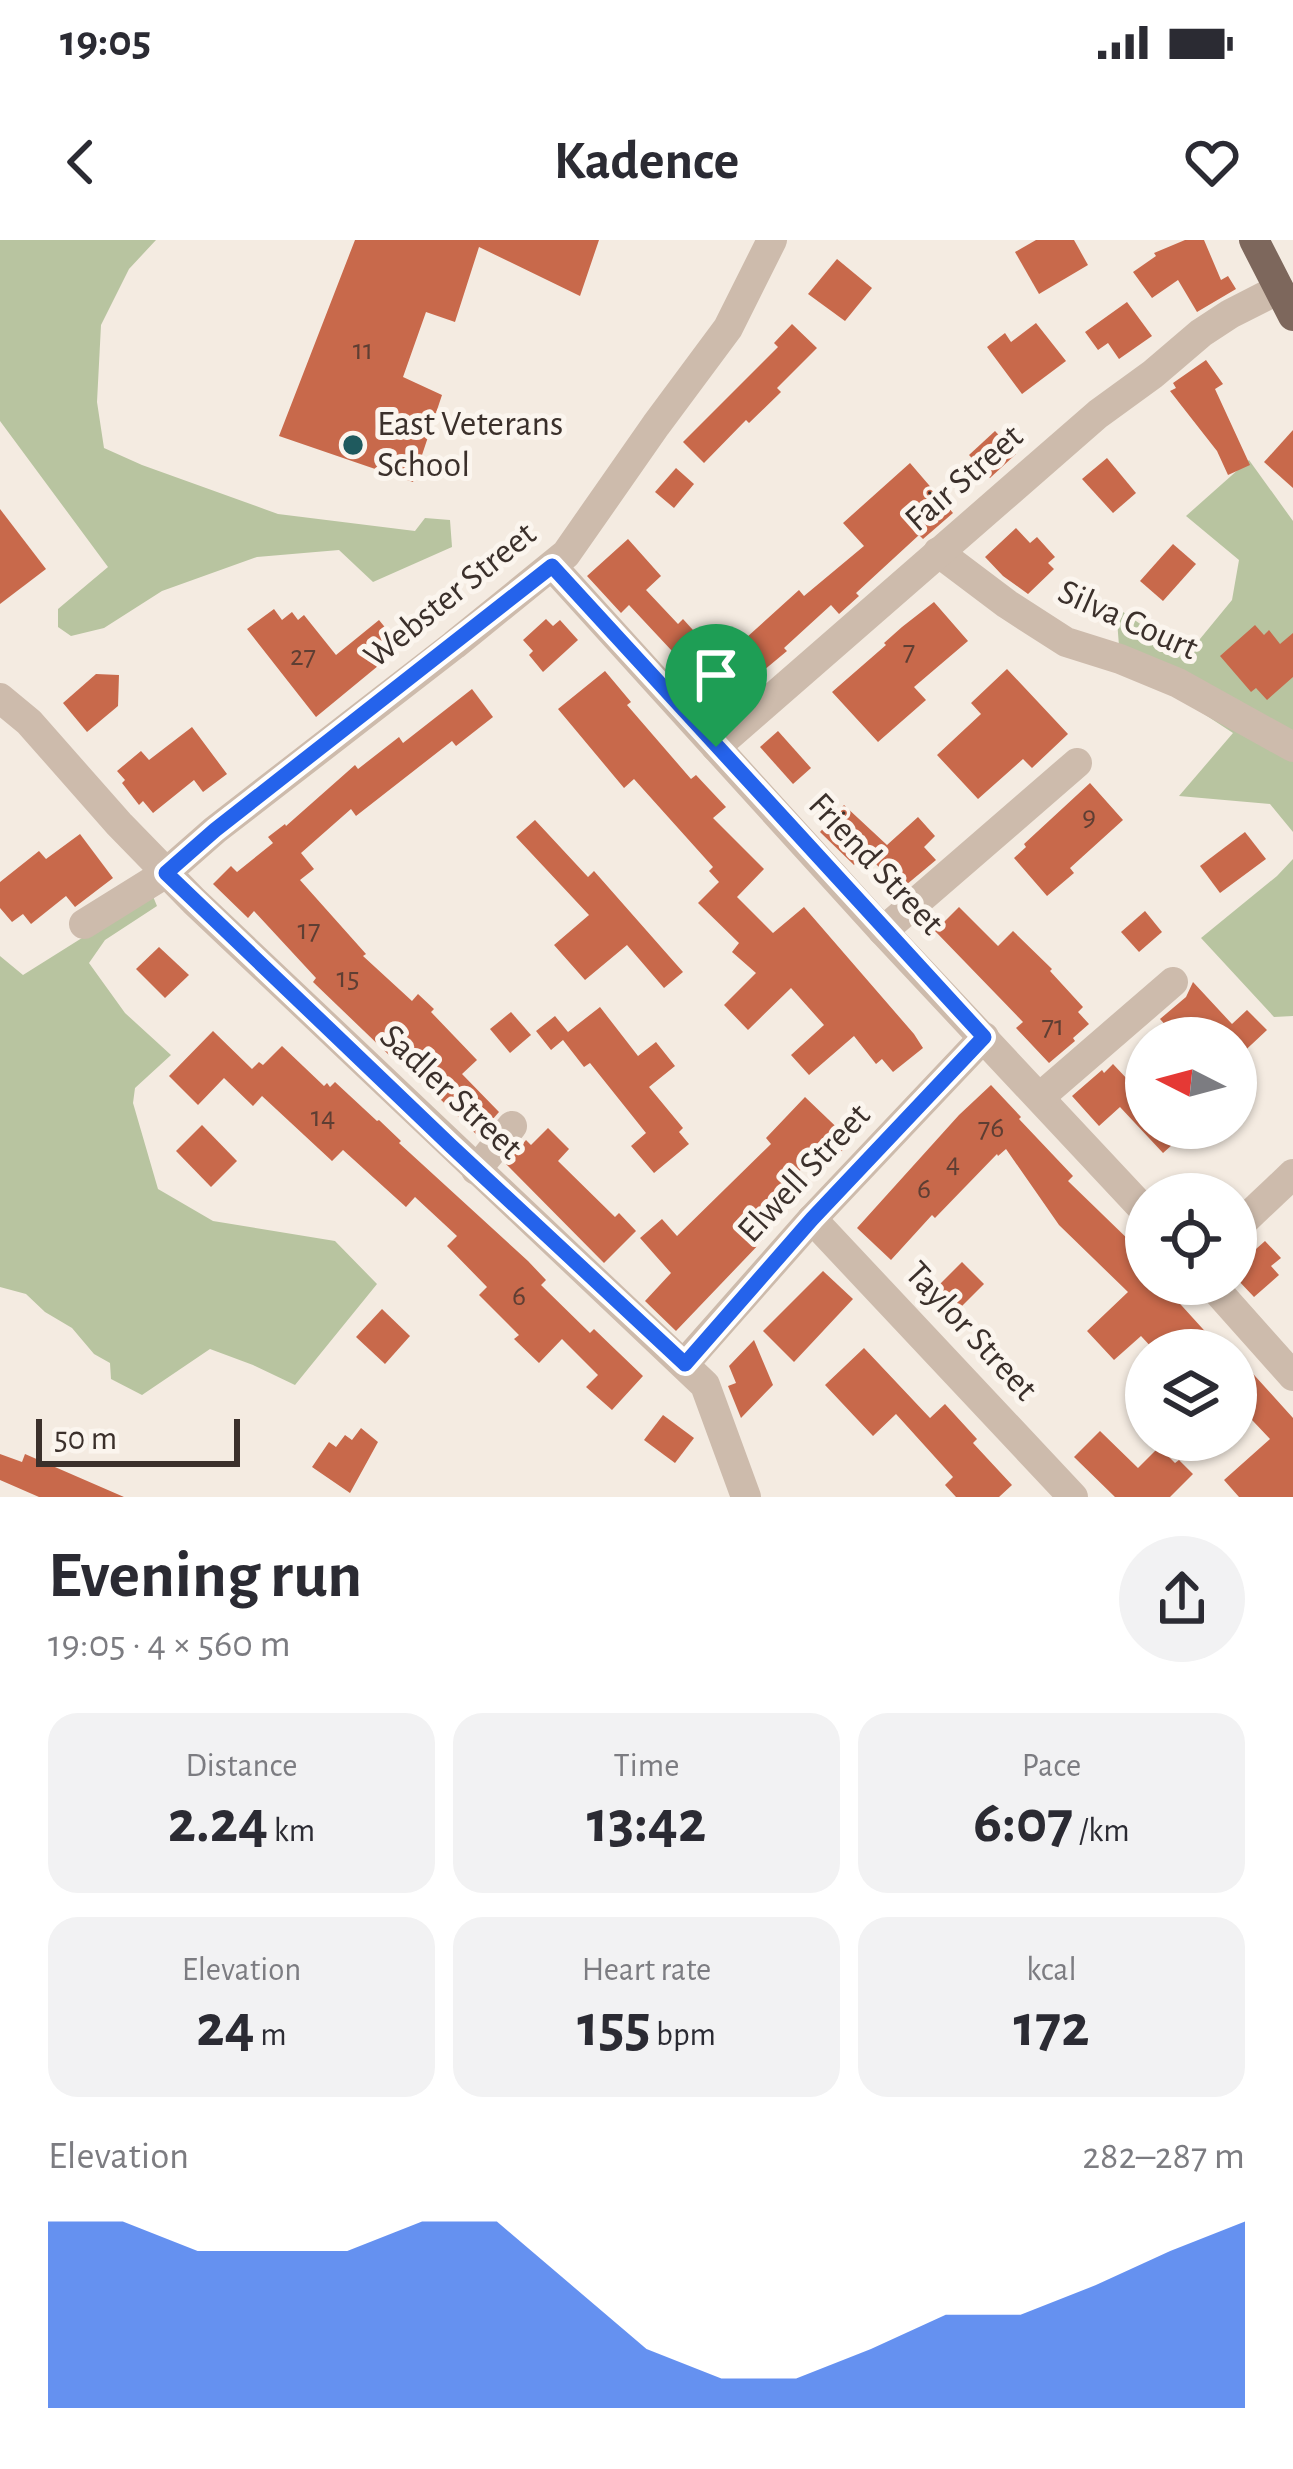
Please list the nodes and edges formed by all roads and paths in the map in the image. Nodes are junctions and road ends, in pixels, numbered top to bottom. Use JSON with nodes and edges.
{"nodes":[{"id":1,"x":772,"y":240,"type":"edge"},
{"id":2,"x":1254,"y":240,"type":"edge"},
{"id":3,"x":1286,"y":303,"type":"edge"},
{"id":4,"x":938,"y":552,"type":"junction"},
{"id":5,"x":552,"y":566,"type":"junction"},
{"id":6,"x":0,"y":698,"type":"edge"},
{"id":7,"x":716,"y":747,"type":"junction"},
{"id":8,"x":1293,"y":747,"type":"edge"},
{"id":9,"x":1077,"y":763,"type":"dead end"},
{"id":10,"x":166,"y":873,"type":"junction"},
{"id":11,"x":84,"y":924,"type":"dead end"},
{"id":12,"x":884,"y":931,"type":"junction"},
{"id":13,"x":1173,"y":982,"type":"dead end"},
{"id":14,"x":984,"y":1037,"type":"junction"},
{"id":15,"x":1040,"y":1097,"type":"junction"},
{"id":16,"x":512,"y":1126,"type":"dead end"},
{"id":17,"x":476,"y":1169,"type":"junction"},
{"id":18,"x":1293,"y":1174,"type":"edge"},
{"id":19,"x":1125,"y":1189,"type":"edge"},
{"id":20,"x":1257,"y":1208,"type":"edge"},
{"id":21,"x":812,"y":1219,"type":"junction"},
{"id":22,"x":1230,"y":1305,"type":"edge"},
{"id":23,"x":685,"y":1364,"type":"junction"},
{"id":24,"x":1293,"y":1376,"type":"edge"},
{"id":25,"x":746,"y":1497,"type":"edge"},
{"id":26,"x":1073,"y":1497,"type":"edge"}],
"edges":[{"from":1,"to":5,"type":"street","name":"Webster Street"},
{"from":2,"to":3,"type":"main road"},
{"from":3,"to":4,"type":"street","name":"Fair Street"},
{"from":4,"to":7,"type":"street","name":"Fair Street"},
{"from":4,"to":8,"type":"street","name":"Silva Court"},
{"from":5,"to":7,"type":"street","name":"Friend Street"},
{"from":5,"to":10,"type":"street","name":"Webster Street"},
{"from":6,"to":10,"type":"street","name":"Sadler Street"},
{"from":7,"to":12,"type":"street","name":"Friend Street"},
{"from":9,"to":12,"type":"street"},
{"from":10,"to":11,"type":"street","name":"Webster Street"},
{"from":10,"to":17,"type":"street","name":"Sadler Street"},
{"from":12,"to":14,"type":"street","name":"Friend Street"},
{"from":13,"to":15,"type":"street"},
{"from":14,"to":15,"type":"street","name":"Friend Street"},
{"from":14,"to":21,"type":"street","name":"Elwell Street"},
{"from":15,"to":19,"type":"street","name":"Friend Street"},
{"from":16,"to":17,"type":"street"},
{"from":17,"to":23,"type":"street","name":"Sadler Street"},
{"from":18,"to":20,"type":"street"},
{"from":21,"to":23,"type":"street","name":"Elwell Street"},
{"from":21,"to":26,"type":"street","name":"Taylor Street"},
{"from":22,"to":24,"type":"street"},
{"from":23,"to":25,"type":"street","name":"Sadler Street"}]}
